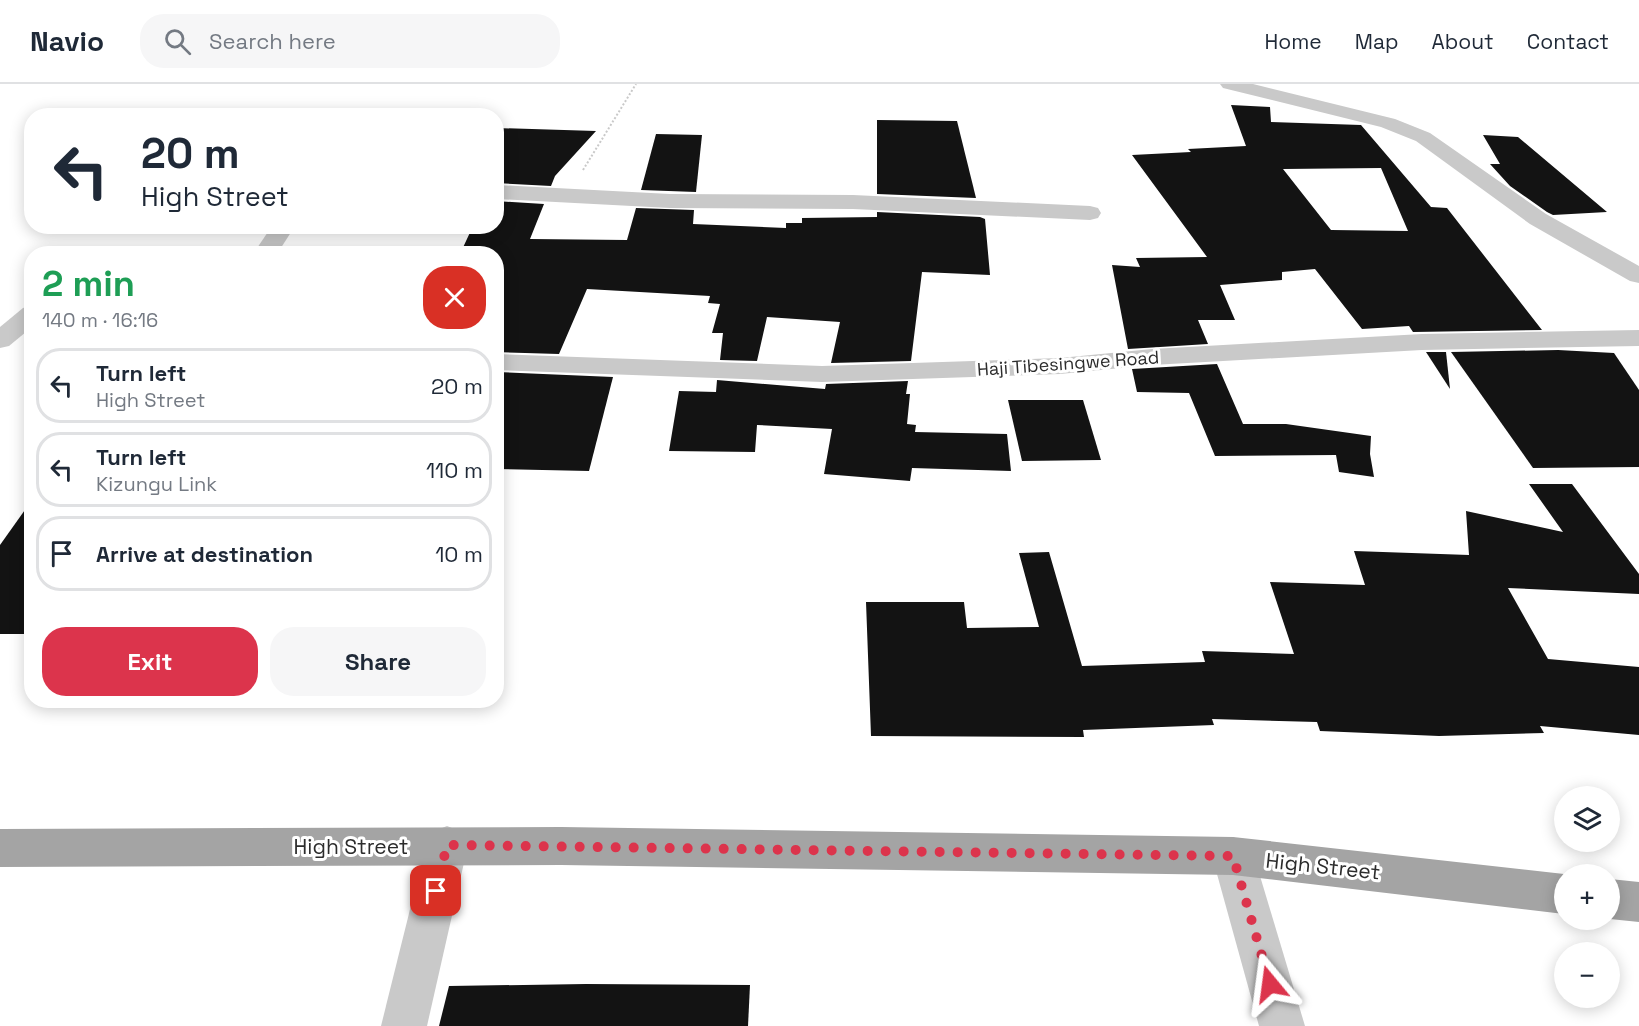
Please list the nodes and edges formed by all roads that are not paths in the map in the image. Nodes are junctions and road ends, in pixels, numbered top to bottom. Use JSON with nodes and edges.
{"nodes":[{"id":1,"x":1230,"y":84,"type":"edge"},
{"id":2,"x":504,"y":192,"type":"edge"},
{"id":3,"x":1090,"y":213,"type":"dead end"},
{"id":4,"x":1639,"y":276,"type":"edge"},
{"id":5,"x":0,"y":310,"type":"edge"},
{"id":6,"x":24,"y":312,"type":"edge"},
{"id":7,"x":24,"y":319,"type":"edge"},
{"id":8,"x":1639,"y":338,"type":"edge"},
{"id":9,"x":0,"y":340,"type":"edge"},
{"id":10,"x":504,"y":362,"type":"edge"},
{"id":11,"x":447,"y":845,"type":"junction"},
{"id":12,"x":0,"y":848,"type":"edge"},
{"id":13,"x":1233,"y":856,"type":"junction"},
{"id":14,"x":1554,"y":893,"type":"edge"},
{"id":15,"x":1620,"y":900,"type":"edge"},
{"id":16,"x":1639,"y":902,"type":"edge"},
{"id":17,"x":404,"y":1026,"type":"edge"},
{"id":18,"x":1282,"y":1026,"type":"edge"}],
"edges":[{"from":1,"to":4,"type":"street"},
{"from":2,"to":3,"type":"street"},
{"from":5,"to":6,"type":"street"},
{"from":7,"to":9,"type":"street"},
{"from":8,"to":10,"type":"street","name":"Haji Tibesingwe Road"},
{"from":11,"to":12,"type":"main road","name":"High Street"},
{"from":11,"to":13,"type":"main road","name":"High Street"},
{"from":11,"to":17,"type":"street"},
{"from":13,"to":14,"type":"main road","name":"High Street"},
{"from":13,"to":18,"type":"street"},
{"from":15,"to":16,"type":"main road"}]}
